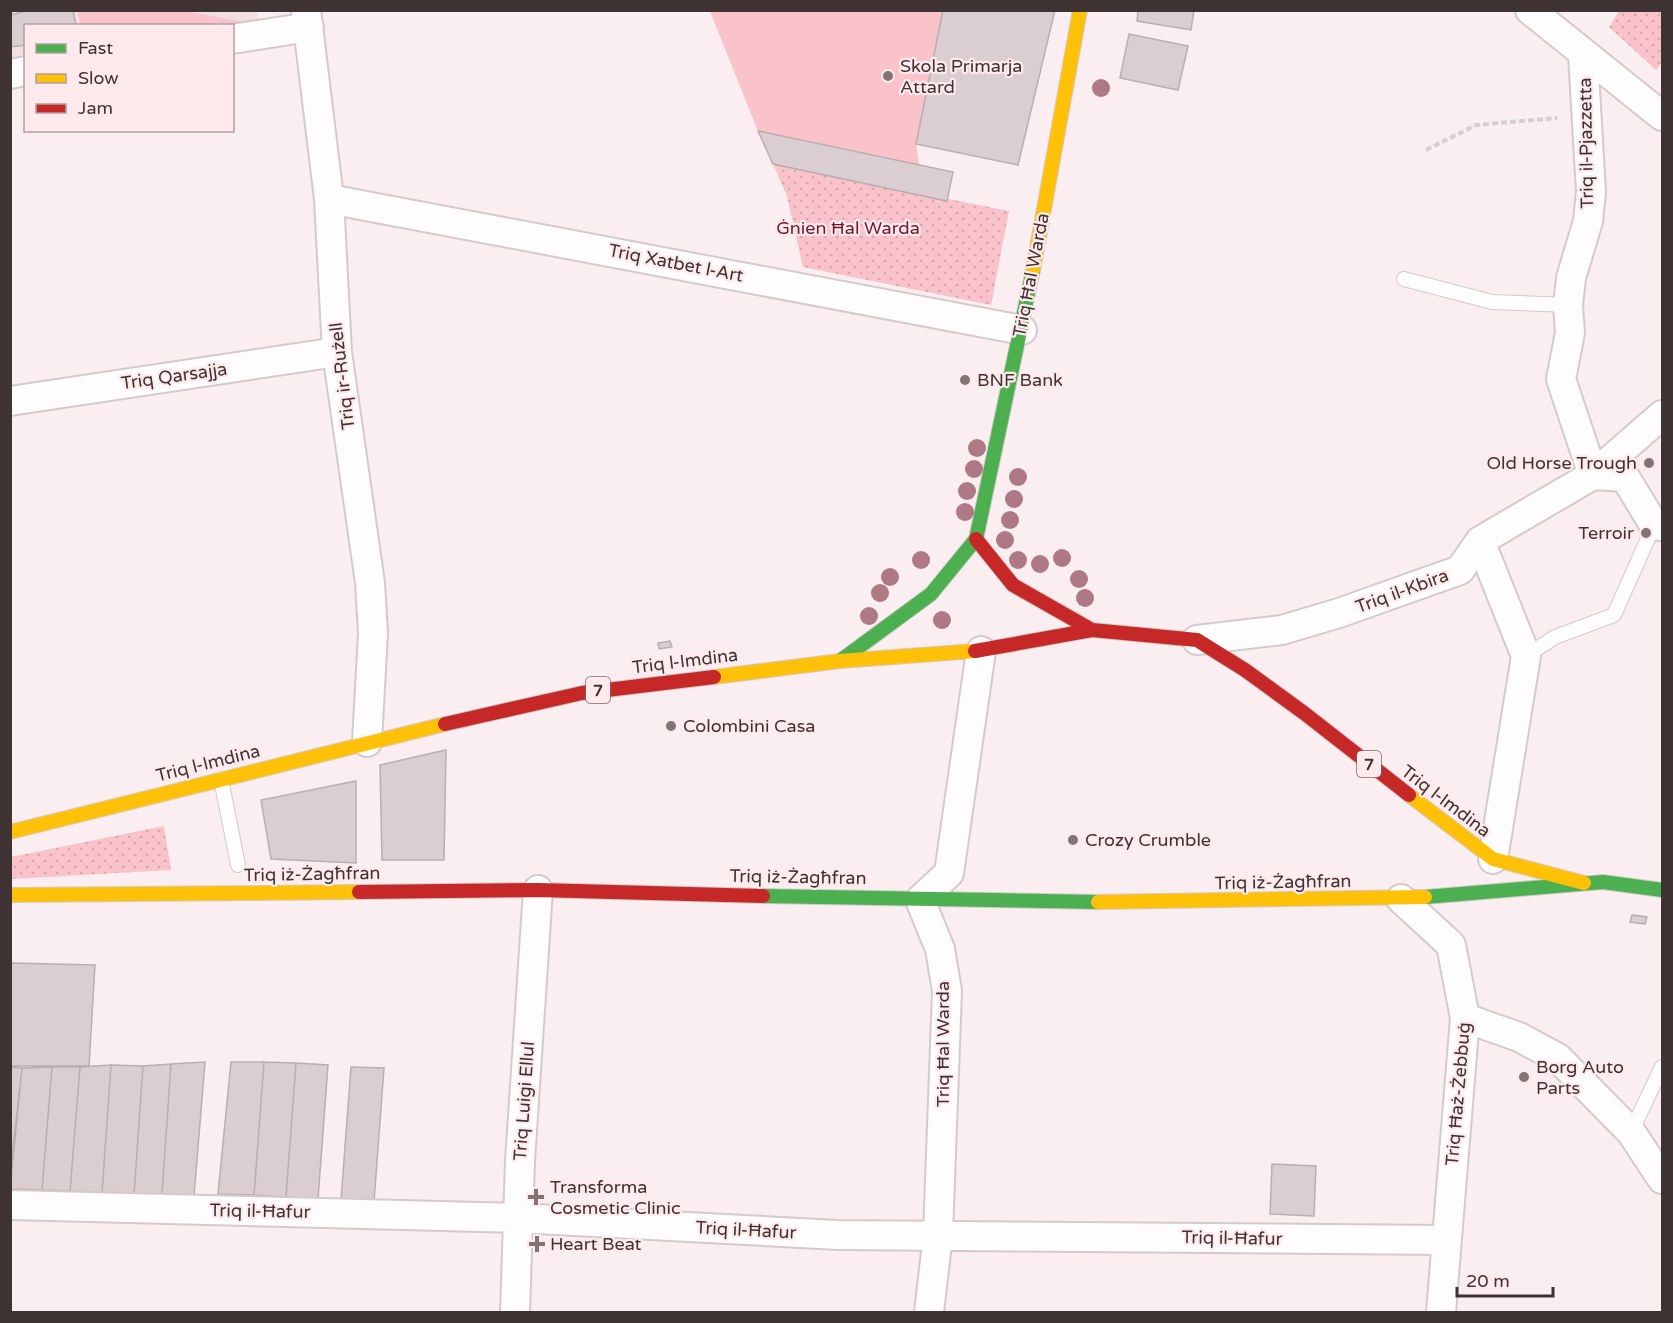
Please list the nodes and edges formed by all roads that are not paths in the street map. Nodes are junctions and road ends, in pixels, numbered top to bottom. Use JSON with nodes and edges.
{"nodes":[{"id":1,"x":1080,"y":10,"type":"edge"},
{"id":2,"x":1530,"y":10,"type":"edge"},
{"id":3,"x":308,"y":19,"type":"edge"},
{"id":4,"x":234,"y":38,"type":"edge"},
{"id":5,"x":1583,"y":55,"type":"junction"},
{"id":6,"x":1662,"y":116,"type":"edge"},
{"id":7,"x":329,"y":199,"type":"junction"},
{"id":8,"x":1404,"y":279,"type":"dead end"},
{"id":9,"x":1568,"y":305,"type":"junction"},
{"id":10,"x":1022,"y":330,"type":"junction"},
{"id":11,"x":337,"y":352,"type":"junction"},
{"id":12,"x":10,"y":400,"type":"edge"},
{"id":13,"x":1662,"y":415,"type":"edge"},
{"id":14,"x":1593,"y":475,"type":"junction"},
{"id":15,"x":1658,"y":526,"type":"edge"},
{"id":16,"x":976,"y":539,"type":"junction"},
{"id":17,"x":1480,"y":541,"type":"junction"},
{"id":18,"x":1092,"y":630,"type":"junction"},
{"id":19,"x":1197,"y":640,"type":"junction"},
{"id":20,"x":981,"y":651,"type":"junction"},
{"id":21,"x":1526,"y":656,"type":"junction"},
{"id":22,"x":840,"y":661,"type":"junction"},
{"id":23,"x":367,"y":742,"type":"junction"},
{"id":24,"x":220,"y":778,"type":"junction"},
{"id":25,"x":10,"y":832,"type":"edge"},
{"id":26,"x":1493,"y":859,"type":"junction"},
{"id":27,"x":238,"y":866,"type":"dead end"},
{"id":28,"x":1584,"y":883,"type":"junction"},
{"id":29,"x":538,"y":890,"type":"junction"},
{"id":30,"x":1662,"y":890,"type":"edge"},
{"id":31,"x":10,"y":895,"type":"edge"},
{"id":32,"x":1401,"y":899,"type":"junction"},
{"id":33,"x":920,"y":900,"type":"junction"},
{"id":34,"x":1466,"y":1018,"type":"junction"},
{"id":35,"x":1662,"y":1067,"type":"edge"},
{"id":36,"x":1631,"y":1132,"type":"junction"},
{"id":37,"x":1662,"y":1179,"type":"edge"},
{"id":38,"x":10,"y":1205,"type":"edge"},
{"id":39,"x":517,"y":1218,"type":"junction"},
{"id":40,"x":938,"y":1235,"type":"junction"},
{"id":41,"x":1446,"y":1240,"type":"junction"},
{"id":42,"x":515,"y":1312,"type":"edge"},
{"id":43,"x":929,"y":1312,"type":"edge"},
{"id":44,"x":1441,"y":1312,"type":"edge"}],
"edges":[{"from":1,"to":10,"type":"main road","name":"Triq Ħal Warda"},
{"from":2,"to":5,"type":"street"},
{"from":3,"to":4,"type":"street"},
{"from":3,"to":7,"type":"street","name":"Triq ir-Rużell"},
{"from":5,"to":6,"type":"street"},
{"from":5,"to":9,"type":"street","name":"Triq il-Pjazzetta"},
{"from":7,"to":10,"type":"street","name":"Triq Xatbet l-Art"},
{"from":7,"to":11,"type":"street","name":"Triq ir-Rużell"},
{"from":8,"to":9,"type":"lane"},
{"from":9,"to":14,"type":"street","name":"Triq il-Pjazzetta"},
{"from":10,"to":16,"type":"main road","name":"Triq Ħal Warda"},
{"from":11,"to":12,"type":"street","name":"Triq Qarsajja"},
{"from":11,"to":23,"type":"street","name":"Triq ir-Rużell"},
{"from":13,"to":14,"type":"street","name":"Triq il-Kbira"},
{"from":14,"to":15,"type":"street"},
{"from":14,"to":17,"type":"street","name":"Triq il-Kbira"},
{"from":15,"to":21,"type":"lane"},
{"from":16,"to":18,"type":"main road"},
{"from":16,"to":22,"type":"main road","name":"Triq Ħal Warda"},
{"from":17,"to":19,"type":"street","name":"Triq il-Kbira"},
{"from":17,"to":21,"type":"street"},
{"from":18,"to":19,"type":"main road","name":"Triq l-Imdina","number":"7"},
{"from":18,"to":20,"type":"main road","name":"Triq l-Imdina","number":"7"},
{"from":19,"to":26,"type":"main road","name":"Triq l-Imdina","number":"7"},
{"from":20,"to":22,"type":"main road","name":"Triq l-Imdina","number":"7"},
{"from":20,"to":33,"type":"street"},
{"from":21,"to":26,"type":"street"},
{"from":22,"to":23,"type":"main road","name":"Triq l-Imdina","number":"7"},
{"from":23,"to":24,"type":"main road","name":"Triq l-Imdina","number":"7"},
{"from":24,"to":25,"type":"main road","name":"Triq l-Imdina","number":"7"},
{"from":24,"to":27,"type":"lane"},
{"from":26,"to":28,"type":"main road","name":"Triq l-Imdina","number":"7"},
{"from":28,"to":30,"type":"main road","number":"7"},
{"from":28,"to":32,"type":"main road","name":"Triq iż-Żagħfran","number":"7"},
{"from":29,"to":31,"type":"main road","name":"Triq iż-Żagħfran"},
{"from":29,"to":33,"type":"main road","name":"Triq iż-Żagħfran"},
{"from":29,"to":39,"type":"street","name":"Triq Luigi Ellul"},
{"from":32,"to":33,"type":"main road","name":"Triq iż-Żagħfran"},
{"from":32,"to":34,"type":"street","name":"Triq Ħaż-Żebbuġ"},
{"from":33,"to":40,"type":"street","name":"Triq Ħal Warda"},
{"from":34,"to":36,"type":"street"},
{"from":34,"to":41,"type":"street","name":"Triq Ħaż-Żebbuġ"},
{"from":35,"to":36,"type":"lane"},
{"from":36,"to":37,"type":"street"},
{"from":38,"to":39,"type":"street","name":"Triq il-Ħafur"},
{"from":39,"to":40,"type":"street","name":"Triq il-Ħafur"},
{"from":39,"to":42,"type":"street","name":"Triq Luigi Ellul"},
{"from":40,"to":41,"type":"street","name":"Triq il-Ħafur"},
{"from":40,"to":43,"type":"street","name":"Triq Ħal Warda"},
{"from":41,"to":44,"type":"street","name":"Triq Ħaż-Żebbuġ"}]}
